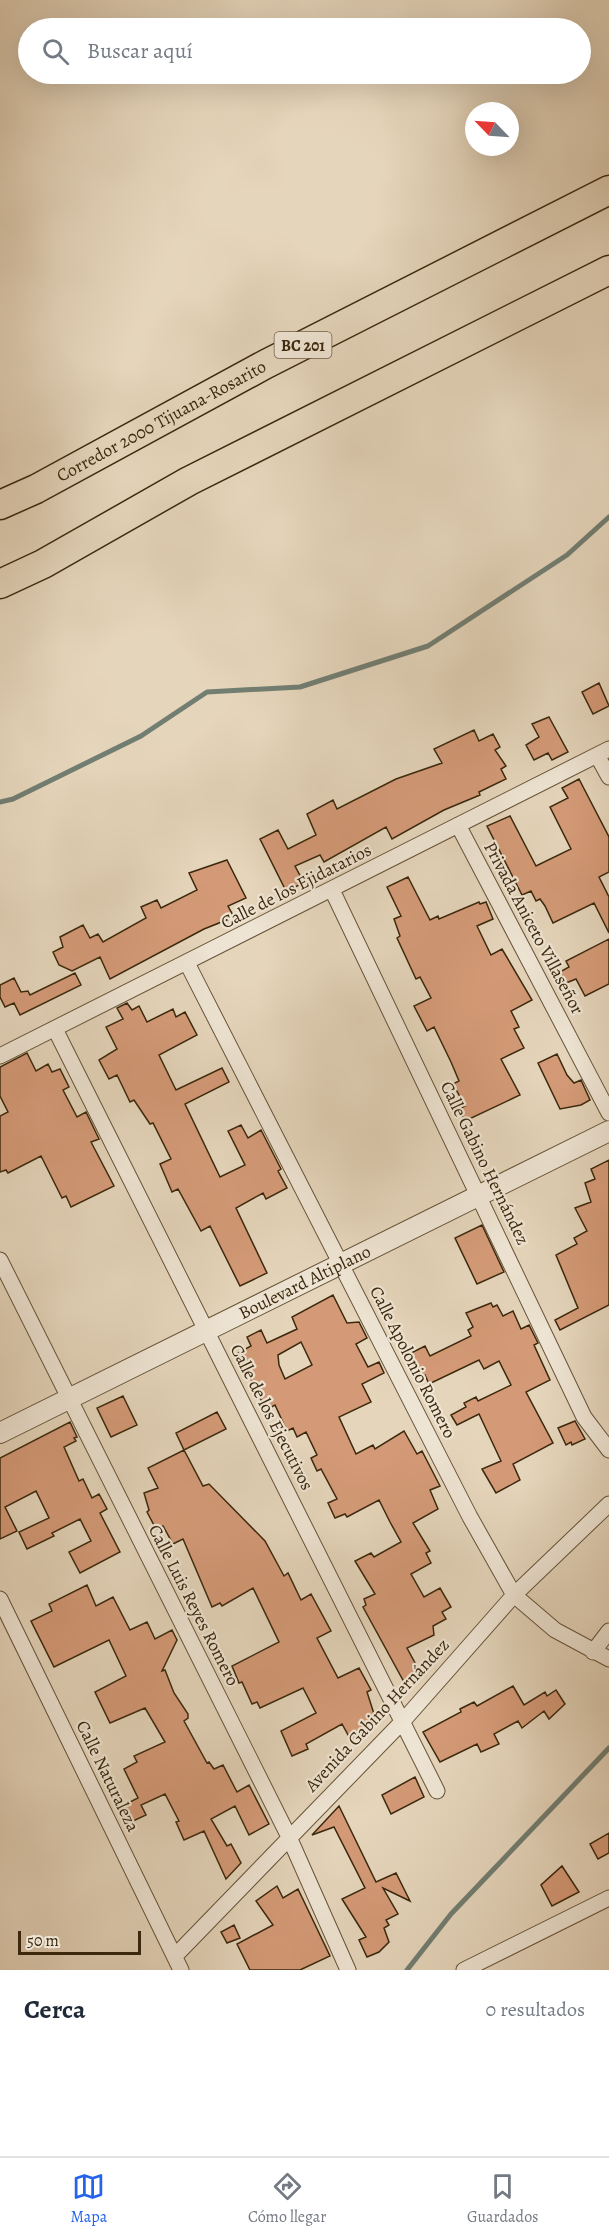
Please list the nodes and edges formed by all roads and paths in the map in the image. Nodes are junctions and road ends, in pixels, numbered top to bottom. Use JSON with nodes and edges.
{"nodes":[{"id":1,"x":609,"y":190,"type":"edge"},
{"id":2,"x":609,"y":270,"type":"edge"},
{"id":3,"x":0,"y":505,"type":"edge"},
{"id":4,"x":0,"y":584,"type":"edge"},
{"id":5,"x":603,"y":752,"type":"edge"},
{"id":6,"x":609,"y":777,"type":"edge"},
{"id":7,"x":458,"y":825,"type":"junction"},
{"id":8,"x":332,"y":890,"type":"junction"},
{"id":9,"x":188,"y":963,"type":"junction"},
{"id":10,"x":56,"y":1029,"type":"junction"},
{"id":11,"x":0,"y":1056,"type":"edge"},
{"id":12,"x":609,"y":1113,"type":"edge"},
{"id":13,"x":609,"y":1131,"type":"edge"},
{"id":14,"x":480,"y":1196,"type":"junction"},
{"id":15,"x":0,"y":1260,"type":"edge"},
{"id":16,"x":341,"y":1263,"type":"junction"},
{"id":17,"x":206,"y":1330,"type":"junction"},
{"id":18,"x":68,"y":1399,"type":"junction"},
{"id":19,"x":0,"y":1433,"type":"edge"},
{"id":20,"x":609,"y":1450,"type":"edge"},
{"id":21,"x":609,"y":1504,"type":"edge"},
{"id":22,"x":514,"y":1594,"type":"junction"},
{"id":23,"x":0,"y":1599,"type":"edge"},
{"id":24,"x":609,"y":1631,"type":"edge"},
{"id":25,"x":593,"y":1652,"type":"junction"},
{"id":26,"x":609,"y":1659,"type":"edge"},
{"id":27,"x":403,"y":1721,"type":"junction"},
{"id":28,"x":437,"y":1791,"type":"dead end"},
{"id":29,"x":289,"y":1837,"type":"junction"},
{"id":30,"x":609,"y":1898,"type":"edge"},
{"id":31,"x":178,"y":1963,"type":"edge"},
{"id":32,"x":348,"y":1970,"type":"edge"},
{"id":33,"x":464,"y":1970,"type":"edge"}],
"edges":[{"from":1,"to":3,"type":"highway","name":"Corredor 2000 Tijuana-Rosarito","number":"BC 201"},
{"from":2,"to":4,"type":"highway"},
{"from":5,"to":6,"type":"street"},
{"from":5,"to":7,"type":"street","name":"Calle de los Ejidatarios"},
{"from":7,"to":8,"type":"street","name":"Calle de los Ejidatarios"},
{"from":7,"to":12,"type":"street","name":"Privada Aniceto Villaseñor"},
{"from":8,"to":9,"type":"street","name":"Calle de los Ejidatarios"},
{"from":8,"to":14,"type":"street","name":"Calle Gabino Hernández"},
{"from":9,"to":10,"type":"street","name":"Calle de los Ejidatarios"},
{"from":9,"to":16,"type":"street","name":"Calle Apolonio Romero"},
{"from":10,"to":11,"type":"street","name":"Calle de los Ejidatarios"},
{"from":10,"to":17,"type":"street","name":"Calle de los Ejecutivos"},
{"from":13,"to":14,"type":"street","name":"Boulevard Altiplano"},
{"from":14,"to":16,"type":"street","name":"Boulevard Altiplano"},
{"from":14,"to":20,"type":"street","name":"Calle Gabino Hernández"},
{"from":15,"to":18,"type":"street","name":"Calle Luis Reyes Romero"},
{"from":16,"to":17,"type":"street","name":"Boulevard Altiplano"},
{"from":16,"to":22,"type":"street","name":"Calle Apolonio Romero"},
{"from":17,"to":18,"type":"street","name":"Boulevard Altiplano"},
{"from":17,"to":27,"type":"street","name":"Calle de los Ejecutivos"},
{"from":18,"to":19,"type":"street","name":"Boulevard Altiplano"},
{"from":18,"to":29,"type":"street","name":"Calle Luis Reyes Romero"},
{"from":21,"to":22,"type":"street","name":"Avenida Gabino Hernández"},
{"from":22,"to":25,"type":"street","name":"Calle Apolonio Romero"},
{"from":22,"to":27,"type":"street","name":"Avenida Gabino Hernández"},
{"from":23,"to":31,"type":"street","name":"Calle Naturaleza"},
{"from":24,"to":25,"type":"street"},
{"from":25,"to":26,"type":"street","name":"Calle Apolonio Romero"},
{"from":27,"to":28,"type":"street","name":"Calle de los Ejecutivos"},
{"from":27,"to":29,"type":"street","name":"Avenida Gabino Hernández"},
{"from":29,"to":31,"type":"street","name":"Avenida Gabino Hernández"},
{"from":29,"to":32,"type":"street","name":"Calle Luis Reyes Romero"},
{"from":30,"to":33,"type":"street"}]}
